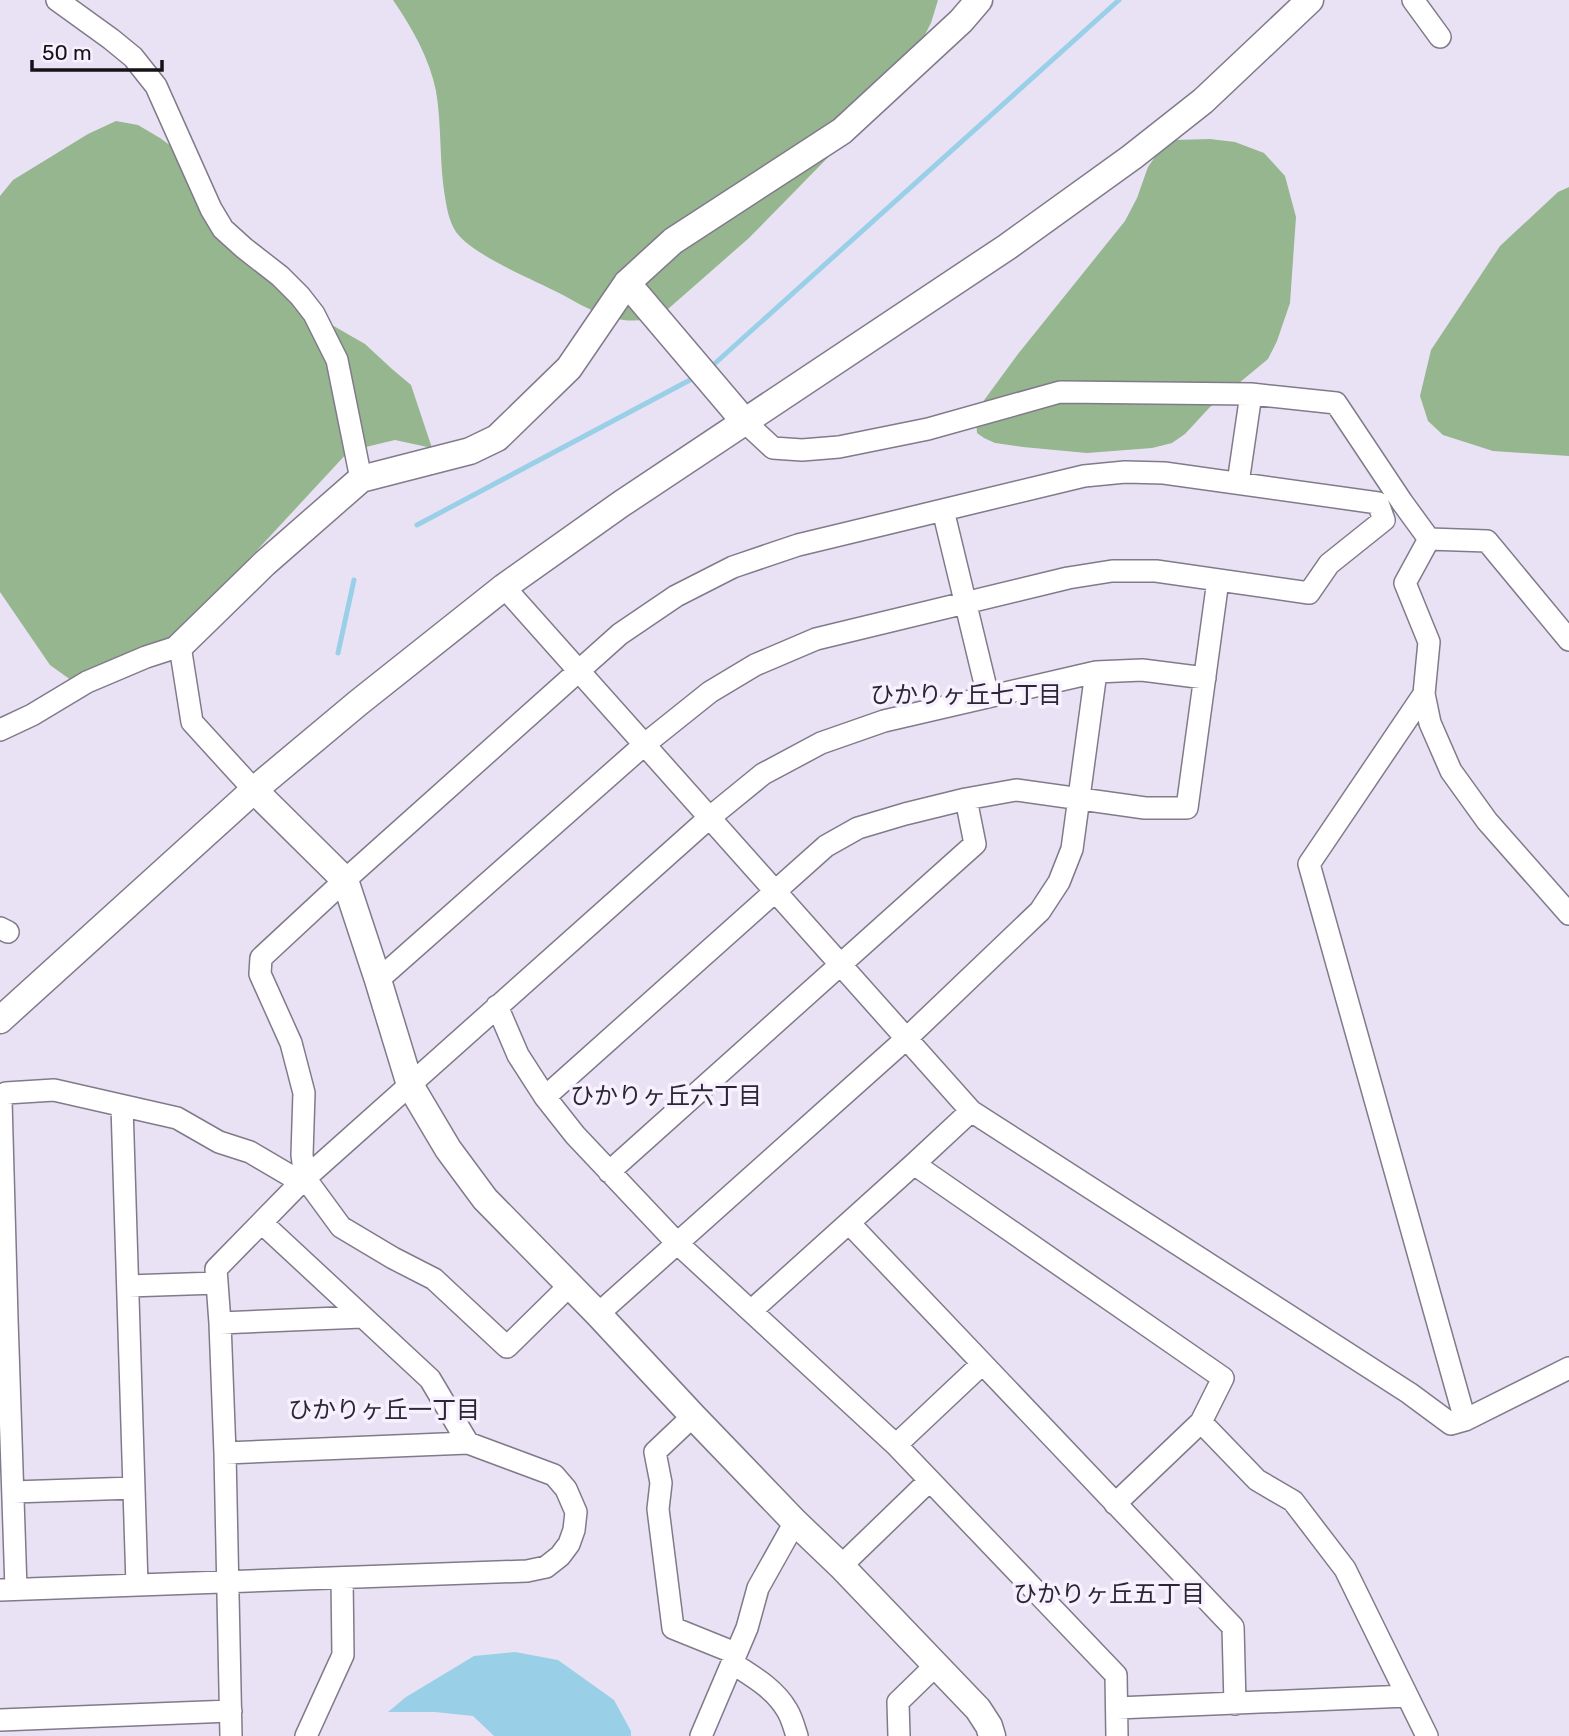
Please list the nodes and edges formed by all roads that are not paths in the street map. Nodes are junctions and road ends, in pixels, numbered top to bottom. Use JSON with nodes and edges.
{"nodes":[{"id":1,"x":57,"y":0,"type":"edge"},
{"id":2,"x":979,"y":0,"type":"edge"},
{"id":3,"x":1310,"y":0,"type":"edge"},
{"id":4,"x":1413,"y":0,"type":"edge"},
{"id":5,"x":1440,"y":37,"type":"dead end"},
{"id":6,"x":627,"y":283,"type":"junction"},
{"id":7,"x":1251,"y":394,"type":"junction"},
{"id":8,"x":745,"y":422,"type":"junction"},
{"id":9,"x":361,"y":479,"type":"junction"},
{"id":10,"x":1238,"y":483,"type":"junction"},
{"id":11,"x":943,"y":510,"type":"junction"},
{"id":12,"x":1429,"y":539,"type":"junction"},
{"id":13,"x":1218,"y":580,"type":"junction"},
{"id":14,"x":504,"y":587,"type":"junction"},
{"id":15,"x":964,"y":603,"type":"junction"},
{"id":16,"x":1569,"y":640,"type":"edge"},
{"id":17,"x":180,"y":646,"type":"junction"},
{"id":18,"x":579,"y":672,"type":"junction"},
{"id":19,"x":1096,"y":672,"type":"junction"},
{"id":20,"x":1205,"y":678,"type":"junction"},
{"id":21,"x":1424,"y":694,"type":"junction"},
{"id":22,"x":988,"y":696,"type":"junction"},
{"id":23,"x":0,"y":730,"type":"edge"},
{"id":24,"x":645,"y":744,"type":"junction"},
{"id":25,"x":254,"y":790,"type":"junction"},
{"id":26,"x":966,"y":799,"type":"junction"},
{"id":27,"x":1080,"y":799,"type":"junction"},
{"id":28,"x":709,"y":818,"type":"junction"},
{"id":29,"x":345,"y":880,"type":"junction"},
{"id":30,"x":775,"y":892,"type":"junction"},
{"id":31,"x":1569,"y":914,"type":"edge"},
{"id":32,"x":842,"y":964,"type":"junction"},
{"id":33,"x":378,"y":980,"type":"junction"},
{"id":34,"x":497,"y":1006,"type":"junction"},
{"id":35,"x":0,"y":1020,"type":"edge"},
{"id":36,"x":907,"y":1038,"type":"junction"},
{"id":37,"x":410,"y":1085,"type":"junction"},
{"id":38,"x":545,"y":1097,"type":"junction"},
{"id":39,"x":122,"y":1106,"type":"junction"},
{"id":40,"x":971,"y":1111,"type":"junction"},
{"id":41,"x":914,"y":1164,"type":"junction"},
{"id":42,"x":609,"y":1172,"type":"junction"},
{"id":43,"x":303,"y":1180,"type":"junction"},
{"id":44,"x":262,"y":1223,"type":"junction"},
{"id":45,"x":849,"y":1223,"type":"junction"},
{"id":46,"x":677,"y":1243,"type":"junction"},
{"id":47,"x":217,"y":1283,"type":"junction"},
{"id":48,"x":128,"y":1286,"type":"junction"},
{"id":49,"x":569,"y":1286,"type":"junction"},
{"id":50,"x":751,"y":1311,"type":"junction"},
{"id":51,"x":598,"y":1314,"type":"junction"},
{"id":52,"x":362,"y":1317,"type":"junction"},
{"id":53,"x":3,"y":1319,"type":"edge"},
{"id":54,"x":220,"y":1323,"type":"junction"},
{"id":55,"x":982,"y":1364,"type":"junction"},
{"id":56,"x":1569,"y":1368,"type":"edge"},
{"id":57,"x":693,"y":1416,"type":"junction"},
{"id":58,"x":1465,"y":1420,"type":"junction"},
{"id":59,"x":1201,"y":1422,"type":"junction"},
{"id":60,"x":468,"y":1444,"type":"junction"},
{"id":61,"x":896,"y":1445,"type":"junction"},
{"id":62,"x":225,"y":1453,"type":"junction"},
{"id":63,"x":929,"y":1481,"type":"junction"},
{"id":64,"x":134,"y":1488,"type":"junction"},
{"id":65,"x":8,"y":1496,"type":"edge"},
{"id":66,"x":1115,"y":1504,"type":"junction"},
{"id":67,"x":795,"y":1522,"type":"junction"},
{"id":68,"x":841,"y":1566,"type":"junction"},
{"id":69,"x":342,"y":1578,"type":"junction"},
{"id":70,"x":227,"y":1581,"type":"junction"},
{"id":71,"x":137,"y":1584,"type":"junction"},
{"id":72,"x":8,"y":1589,"type":"edge"},
{"id":73,"x":733,"y":1658,"type":"junction"},
{"id":74,"x":936,"y":1665,"type":"junction"},
{"id":75,"x":1407,"y":1696,"type":"junction"},
{"id":76,"x":1235,"y":1703,"type":"junction"},
{"id":77,"x":1117,"y":1708,"type":"junction"},
{"id":78,"x":231,"y":1711,"type":"junction"},
{"id":79,"x":0,"y":1720,"type":"edge"},
{"id":80,"x":232,"y":1736,"type":"edge"},
{"id":81,"x":306,"y":1736,"type":"edge"},
{"id":82,"x":701,"y":1736,"type":"edge"},
{"id":83,"x":797,"y":1736,"type":"edge"},
{"id":84,"x":899,"y":1736,"type":"edge"},
{"id":85,"x":992,"y":1736,"type":"edge"},
{"id":86,"x":1117,"y":1736,"type":"edge"},
{"id":87,"x":1427,"y":1736,"type":"edge"}],
"edges":[{"from":1,"to":9,"type":"street"},
{"from":2,"to":6,"type":"street"},
{"from":3,"to":8,"type":"street"},
{"from":4,"to":5,"type":"street"},
{"from":6,"to":8,"type":"street"},
{"from":6,"to":9,"type":"street"},
{"from":7,"to":8,"type":"street"},
{"from":7,"to":10,"type":"street"},
{"from":7,"to":12,"type":"street"},
{"from":8,"to":14,"type":"street"},
{"from":9,"to":17,"type":"street"},
{"from":10,"to":11,"type":"street"},
{"from":10,"to":13,"type":"street"},
{"from":11,"to":15,"type":"street"},
{"from":11,"to":18,"type":"street"},
{"from":12,"to":16,"type":"street"},
{"from":12,"to":21,"type":"street"},
{"from":13,"to":15,"type":"street"},
{"from":13,"to":20,"type":"street"},
{"from":14,"to":18,"type":"street"},
{"from":14,"to":25,"type":"street"},
{"from":15,"to":22,"type":"street"},
{"from":15,"to":24,"type":"street"},
{"from":17,"to":23,"type":"street"},
{"from":17,"to":25,"type":"street"},
{"from":18,"to":24,"type":"street"},
{"from":18,"to":29,"type":"street"},
{"from":19,"to":20,"type":"street"},
{"from":19,"to":22,"type":"street"},
{"from":19,"to":27,"type":"street"},
{"from":20,"to":27,"type":"street"},
{"from":21,"to":31,"type":"street"},
{"from":21,"to":58,"type":"street"},
{"from":22,"to":28,"type":"street"},
{"from":24,"to":28,"type":"street"},
{"from":24,"to":33,"type":"street"},
{"from":25,"to":29,"type":"street"},
{"from":25,"to":35,"type":"street"},
{"from":26,"to":27,"type":"street"},
{"from":26,"to":30,"type":"street"},
{"from":26,"to":32,"type":"street"},
{"from":27,"to":36,"type":"street"},
{"from":28,"to":30,"type":"street"},
{"from":28,"to":34,"type":"street"},
{"from":29,"to":33,"type":"street"},
{"from":29,"to":43,"type":"street"},
{"from":30,"to":32,"type":"street"},
{"from":30,"to":38,"type":"street"},
{"from":32,"to":36,"type":"street"},
{"from":32,"to":42,"type":"street"},
{"from":33,"to":37,"type":"street"},
{"from":34,"to":37,"type":"street"},
{"from":34,"to":38,"type":"street"},
{"from":36,"to":40,"type":"street"},
{"from":36,"to":46,"type":"street"},
{"from":37,"to":43,"type":"street"},
{"from":37,"to":49,"type":"street"},
{"from":38,"to":42,"type":"street"},
{"from":39,"to":43,"type":"street"},
{"from":39,"to":48,"type":"street"},
{"from":39,"to":53,"type":"street"},
{"from":40,"to":41,"type":"street"},
{"from":40,"to":58,"type":"street"},
{"from":41,"to":45,"type":"street"},
{"from":41,"to":59,"type":"street"},
{"from":42,"to":46,"type":"street"},
{"from":43,"to":44,"type":"street"},
{"from":43,"to":49,"type":"street"},
{"from":44,"to":47,"type":"street"},
{"from":44,"to":52,"type":"street"},
{"from":45,"to":50,"type":"street"},
{"from":45,"to":55,"type":"street"},
{"from":46,"to":50,"type":"street"},
{"from":46,"to":51,"type":"street"},
{"from":47,"to":48,"type":"street"},
{"from":47,"to":54,"type":"street"},
{"from":48,"to":64,"type":"street"},
{"from":49,"to":51,"type":"street"},
{"from":50,"to":61,"type":"street"},
{"from":51,"to":57,"type":"street"},
{"from":52,"to":54,"type":"street"},
{"from":52,"to":60,"type":"street"},
{"from":53,"to":65,"type":"street"},
{"from":54,"to":62,"type":"street"},
{"from":55,"to":61,"type":"street"},
{"from":55,"to":66,"type":"street"},
{"from":56,"to":58,"type":"street"},
{"from":57,"to":67,"type":"street"},
{"from":57,"to":73,"type":"street"},
{"from":59,"to":66,"type":"street"},
{"from":59,"to":75,"type":"street"},
{"from":60,"to":62,"type":"street"},
{"from":60,"to":69,"type":"street"},
{"from":61,"to":63,"type":"street"},
{"from":62,"to":70,"type":"street"},
{"from":63,"to":68,"type":"street"},
{"from":63,"to":77,"type":"street"},
{"from":64,"to":65,"type":"street"},
{"from":64,"to":71,"type":"street"},
{"from":65,"to":72,"type":"street"},
{"from":66,"to":76,"type":"street"},
{"from":67,"to":68,"type":"street"},
{"from":67,"to":73,"type":"street"},
{"from":68,"to":74,"type":"street"},
{"from":69,"to":70,"type":"street"},
{"from":69,"to":81,"type":"street"},
{"from":70,"to":71,"type":"street"},
{"from":70,"to":78,"type":"street"},
{"from":71,"to":72,"type":"street"},
{"from":73,"to":82,"type":"street"},
{"from":73,"to":83,"type":"street"},
{"from":74,"to":84,"type":"street"},
{"from":74,"to":85,"type":"street"},
{"from":75,"to":76,"type":"street"},
{"from":75,"to":87,"type":"street"},
{"from":76,"to":77,"type":"street"},
{"from":77,"to":86,"type":"street"},
{"from":78,"to":79,"type":"street"},
{"from":78,"to":80,"type":"street"}]}
